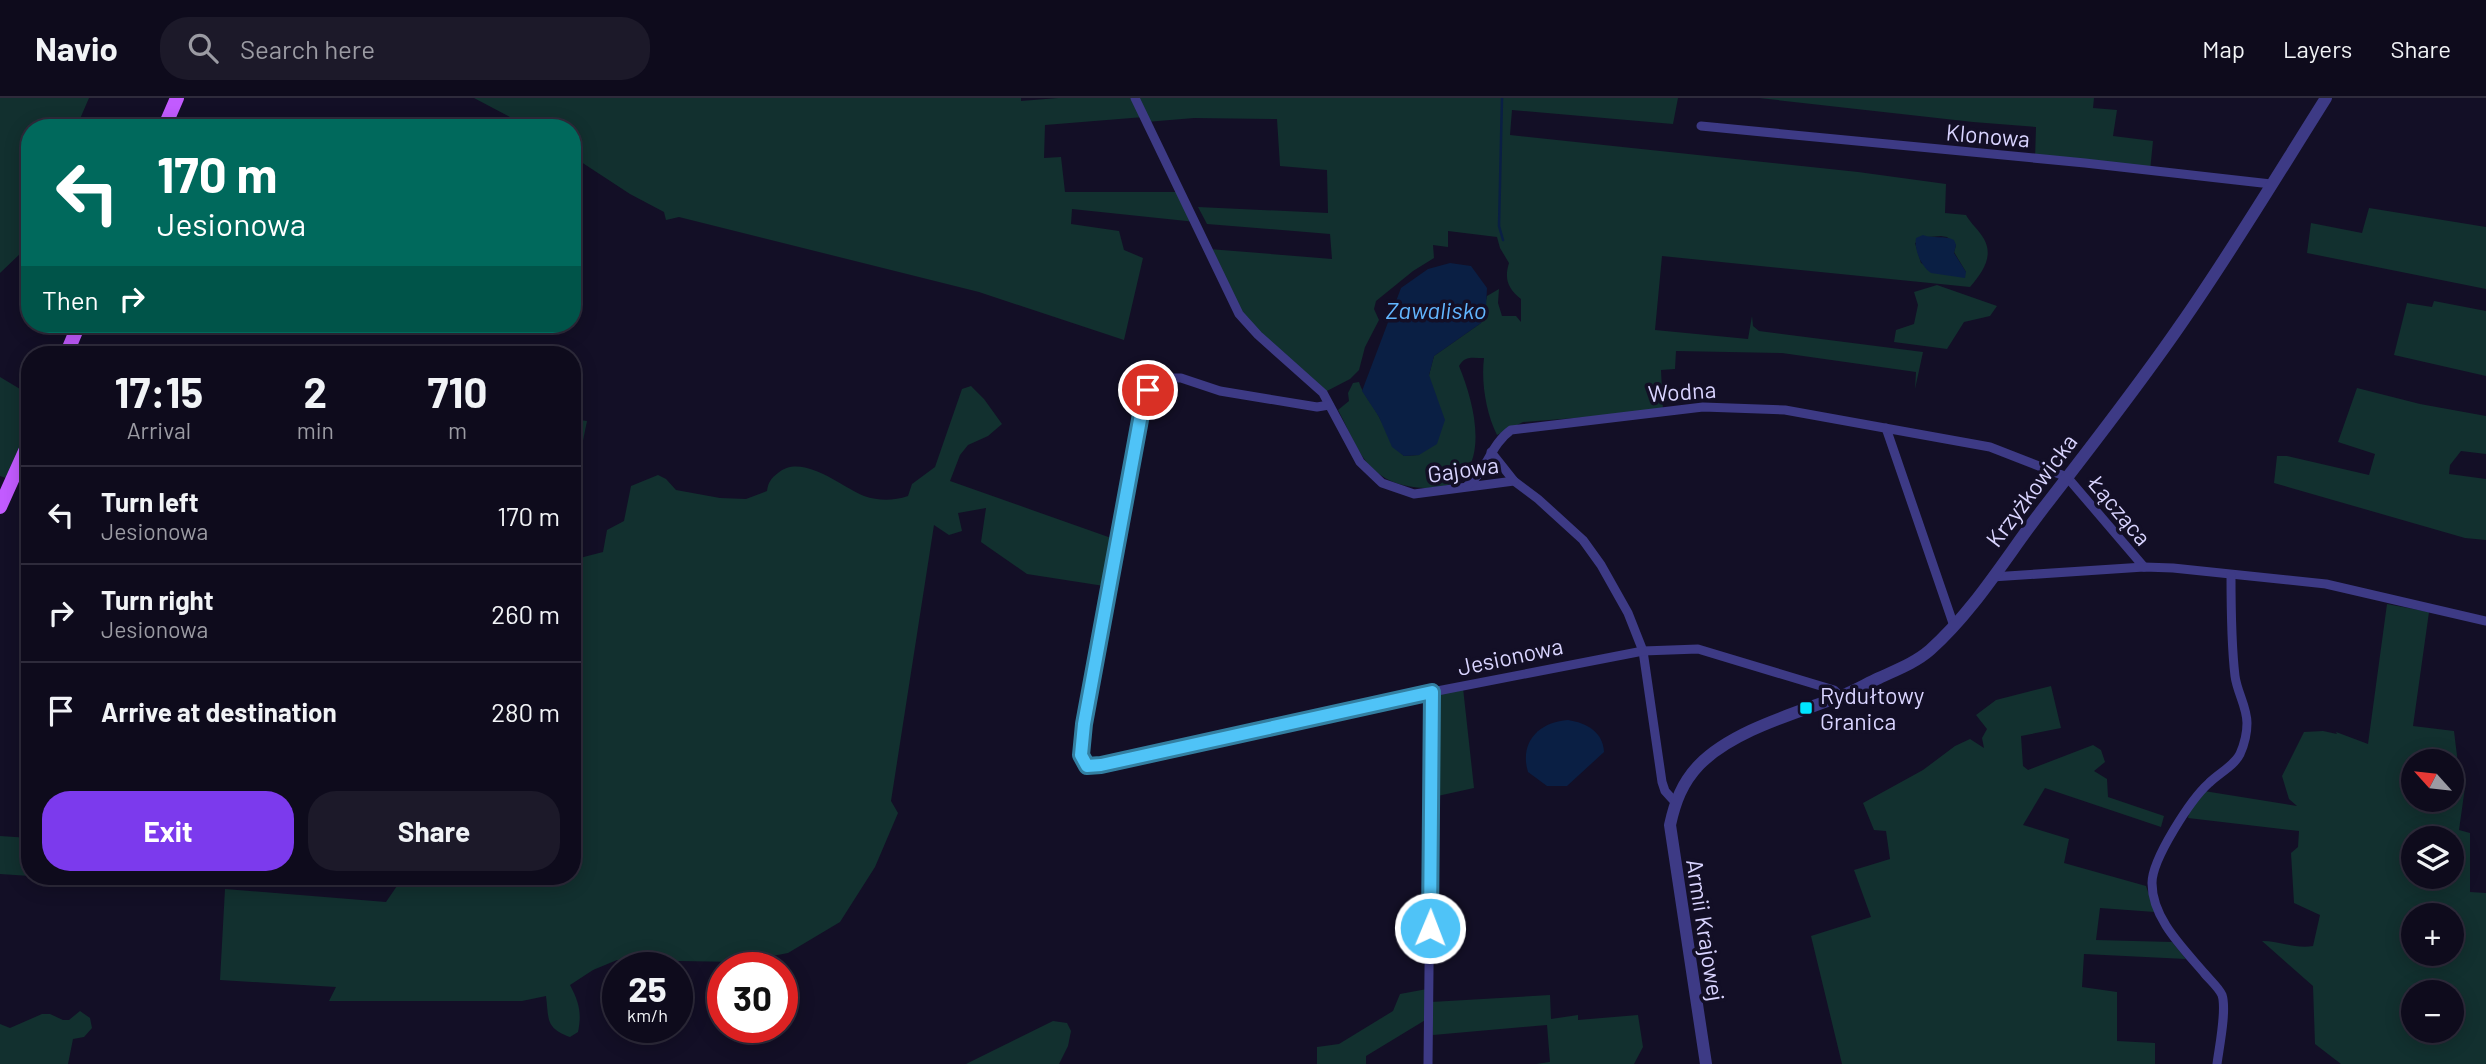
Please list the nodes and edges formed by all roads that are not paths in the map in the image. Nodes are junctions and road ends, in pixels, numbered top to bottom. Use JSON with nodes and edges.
{"nodes":[{"id":1,"x":177,"y":98,"type":"edge"},
{"id":2,"x":1135,"y":98,"type":"edge"},
{"id":3,"x":2326,"y":98,"type":"edge"},
{"id":4,"x":168,"y":119,"type":"edge"},
{"id":5,"x":1701,"y":127,"type":"dead end"},
{"id":6,"x":2271,"y":184,"type":"junction"},
{"id":7,"x":1329,"y":405,"type":"junction"},
{"id":8,"x":1886,"y":428,"type":"junction"},
{"id":9,"x":1491,"y":452,"type":"junction"},
{"id":10,"x":21,"y":460,"type":"edge"},
{"id":11,"x":2067,"y":477,"type":"junction"},
{"id":12,"x":1514,"y":481,"type":"junction"},
{"id":13,"x":1467,"y":487,"type":"junction"},
{"id":14,"x":0,"y":507,"type":"edge"},
{"id":15,"x":2144,"y":567,"type":"junction"},
{"id":16,"x":2231,"y":575,"type":"junction"},
{"id":17,"x":1992,"y":577,"type":"junction"},
{"id":18,"x":2486,"y":621,"type":"edge"},
{"id":19,"x":1954,"y":626,"type":"junction"},
{"id":20,"x":1643,"y":650,"type":"junction"},
{"id":21,"x":1432,"y":694,"type":"junction"},
{"id":22,"x":1840,"y":696,"type":"junction"},
{"id":23,"x":1675,"y":802,"type":"junction"},
{"id":24,"x":1428,"y":1064,"type":"edge"},
{"id":25,"x":1706,"y":1064,"type":"edge"},
{"id":26,"x":2217,"y":1064,"type":"edge"}],
"edges":[{"from":1,"to":4,"type":"main road"},
{"from":2,"to":7,"type":"street","name":"Gajowa"},
{"from":3,"to":6,"type":"street","name":"Krzyżkowicka"},
{"from":5,"to":6,"type":"street","name":"Klonowa"},
{"from":6,"to":11,"type":"street","name":"Krzyżkowicka"},
{"from":7,"to":13,"type":"street","name":"Gajowa"},
{"from":7,"to":21,"type":"street","name":"Jesionowa"},
{"from":8,"to":9,"type":"street","name":"Wodna"},
{"from":8,"to":11,"type":"street","name":"Wodna"},
{"from":8,"to":19,"type":"street"},
{"from":9,"to":12,"type":"street"},
{"from":9,"to":13,"type":"street","name":"Wodna"},
{"from":10,"to":14,"type":"main road"},
{"from":11,"to":15,"type":"street","name":"Łącząca"},
{"from":11,"to":17,"type":"street","name":"Krzyżkowicka"},
{"from":12,"to":13,"type":"street","name":"Gajowa"},
{"from":12,"to":20,"type":"street","name":"Gajowa"},
{"from":15,"to":16,"type":"street"},
{"from":15,"to":17,"type":"street"},
{"from":16,"to":18,"type":"street"},
{"from":16,"to":26,"type":"street"},
{"from":17,"to":19,"type":"street","name":"Krzyżkowicka"},
{"from":19,"to":22,"type":"street","name":"Krzyżkowicka"},
{"from":20,"to":21,"type":"street","name":"Jesionowa"},
{"from":20,"to":22,"type":"street","name":"Jesionowa"},
{"from":20,"to":23,"type":"street","name":"Gajowa"},
{"from":21,"to":24,"type":"street"},
{"from":22,"to":23,"type":"street","name":"Krzyżkowicka"},
{"from":23,"to":25,"type":"street","name":"Armii Krajowej"}]}
